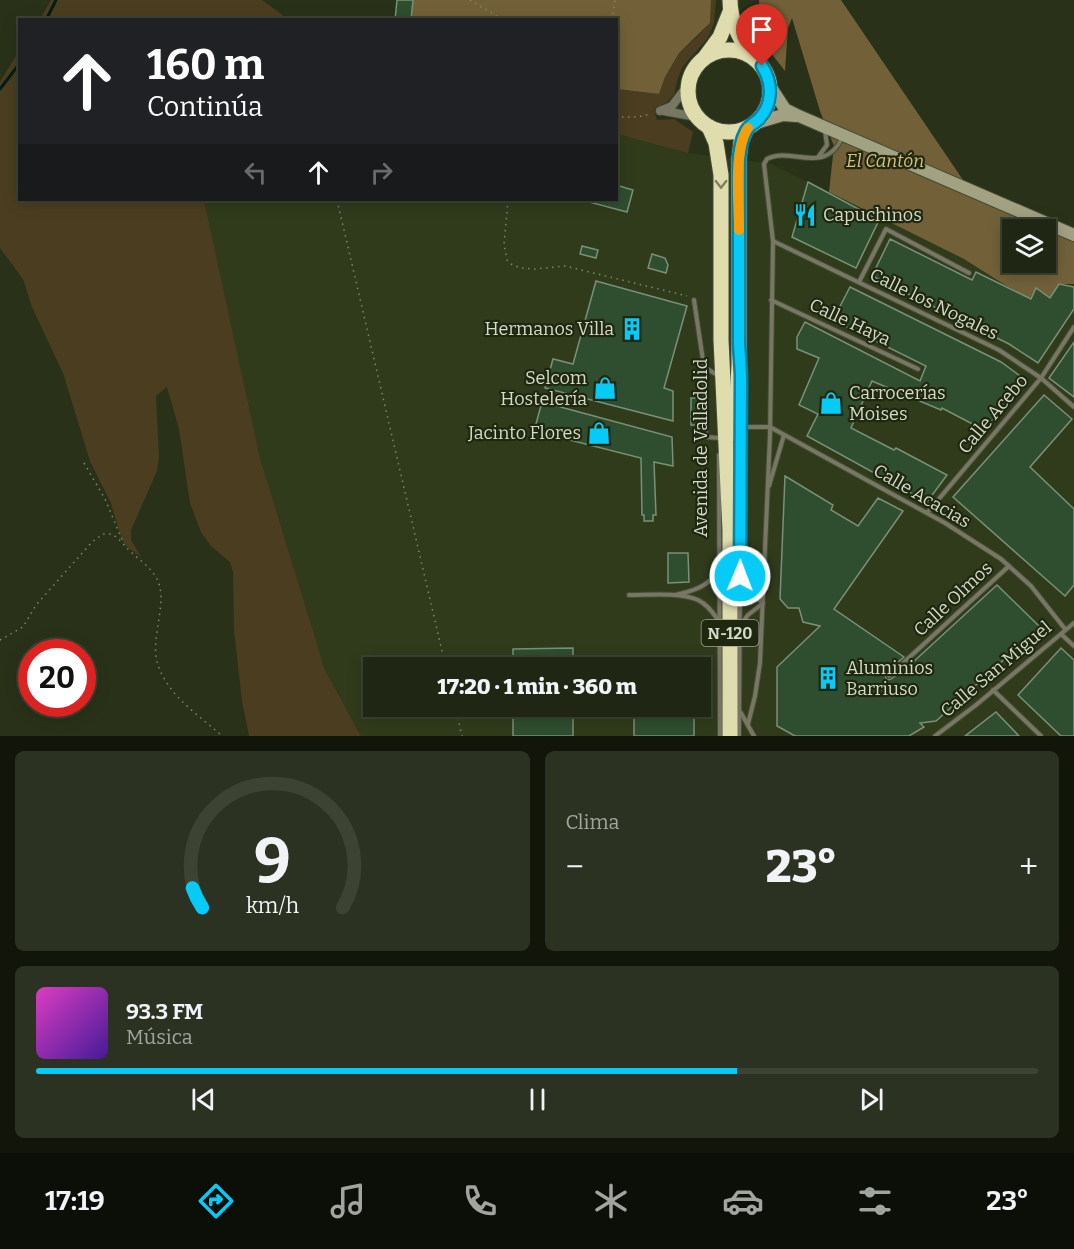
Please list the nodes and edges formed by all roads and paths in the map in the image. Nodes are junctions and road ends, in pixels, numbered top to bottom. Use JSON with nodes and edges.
{"nodes":[{"id":1,"x":471,"y":0,"type":"edge"},
{"id":2,"x":615,"y":0,"type":"edge"},
{"id":3,"x":730,"y":6,"type":"edge"},
{"id":4,"x":499,"y":18,"type":"edge"},
{"id":5,"x":612,"y":18,"type":"edge"},
{"id":6,"x":706,"y":56,"type":"junction"},
{"id":7,"x":750,"y":56,"type":"junction"},
{"id":8,"x":688,"y":85,"type":"junction"},
{"id":9,"x":770,"y":86,"type":"junction"},
{"id":10,"x":660,"y":111,"type":"junction"},
{"id":11,"x":799,"y":116,"type":"junction"},
{"id":12,"x":618,"y":117,"type":"edge"},
{"id":13,"x":703,"y":122,"type":"junction"},
{"id":14,"x":750,"y":126,"type":"junction"},
{"id":15,"x":836,"y":136,"type":"junction"},
{"id":16,"x":815,"y":158,"type":"junction"},
{"id":17,"x":337,"y":201,"type":"edge"},
{"id":18,"x":508,"y":201,"type":"edge"},
{"id":19,"x":1074,"y":235,"type":"edge"},
{"id":20,"x":773,"y":242,"type":"junction"},
{"id":21,"x":969,"y":273,"type":"dead end"},
{"id":22,"x":859,"y":282,"type":"junction"},
{"id":23,"x":694,"y":300,"type":"joint"},
{"id":24,"x":771,"y":300,"type":"junction"},
{"id":25,"x":1074,"y":327,"type":"edge"},
{"id":26,"x":721,"y":340,"type":"junction"},
{"id":27,"x":739,"y":344,"type":"junction"},
{"id":28,"x":704,"y":367,"type":"junction"},
{"id":29,"x":918,"y":369,"type":"dead end"},
{"id":30,"x":719,"y":376,"type":"junction"},
{"id":31,"x":1041,"y":378,"type":"junction"},
{"id":32,"x":1074,"y":407,"type":"edge"},
{"id":33,"x":741,"y":427,"type":"junction"},
{"id":34,"x":770,"y":427,"type":"junction"},
{"id":35,"x":784,"y":435,"type":"junction"},
{"id":36,"x":719,"y":438,"type":"junction"},
{"id":37,"x":84,"y":463,"type":"dead end"},
{"id":38,"x":767,"y":492,"type":"junction"},
{"id":39,"x":927,"y":513,"type":"junction"},
{"id":40,"x":730,"y":530,"type":"junction"},
{"id":41,"x":124,"y":546,"type":"junction"},
{"id":42,"x":1009,"y":566,"type":"junction"},
{"id":43,"x":720,"y":571,"type":"junction"},
{"id":44,"x":740,"y":576,"type":"junction"},
{"id":45,"x":629,"y":595,"type":"dead end"},
{"id":46,"x":673,"y":596,"type":"junction"},
{"id":47,"x":763,"y":603,"type":"junction"},
{"id":48,"x":719,"y":621,"type":"junction"},
{"id":49,"x":1074,"y":623,"type":"edge"},
{"id":50,"x":740,"y":626,"type":"junction"},
{"id":51,"x":1065,"y":630,"type":"junction"},
{"id":52,"x":1061,"y":634,"type":"junction"},
{"id":53,"x":0,"y":640,"type":"edge"},
{"id":54,"x":1074,"y":646,"type":"edge"},
{"id":55,"x":443,"y":657,"type":"edge"},
{"id":56,"x":889,"y":676,"type":"dead end"},
{"id":57,"x":993,"y":690,"type":"junction"},
{"id":58,"x":740,"y":711,"type":"junction"},
{"id":59,"x":458,"y":717,"type":"edge"},
{"id":60,"x":748,"y":724,"type":"junction"},
{"id":61,"x":222,"y":736,"type":"edge"},
{"id":62,"x":462,"y":736,"type":"edge"},
{"id":63,"x":720,"y":736,"type":"edge"},
{"id":64,"x":730,"y":736,"type":"edge"},
{"id":65,"x":739,"y":736,"type":"edge"},
{"id":66,"x":754,"y":736,"type":"edge"},
{"id":67,"x":935,"y":736,"type":"edge"},
{"id":68,"x":1041,"y":736,"type":"edge"}],
"edges":[{"from":1,"to":4,"type":"path"},
{"from":2,"to":5,"type":"path"},
{"from":3,"to":6,"type":"highway"},
{"from":3,"to":7,"type":"highway"},
{"from":6,"to":7,"type":"highway"},
{"from":6,"to":8,"type":"highway"},
{"from":7,"to":9,"type":"highway"},
{"from":8,"to":10,"type":"street"},
{"from":8,"to":13,"type":"highway","number":"N-120"},
{"from":9,"to":11,"type":"street"},
{"from":9,"to":14,"type":"highway","number":"N-120"},
{"from":10,"to":12,"type":"path"},
{"from":10,"to":13,"type":"street"},
{"from":11,"to":14,"type":"street"},
{"from":11,"to":15,"type":"street"},
{"from":13,"to":14,"type":"highway"},
{"from":13,"to":26,"type":"highway","number":"N-120","one_way":true},
{"from":14,"to":27,"type":"highway","number":"N-120"},
{"from":15,"to":16,"type":"lane"},
{"from":15,"to":16,"type":"lane"},
{"from":15,"to":19,"type":"street"},
{"from":16,"to":20,"type":"lane"},
{"from":17,"to":55,"type":"path"},
{"from":18,"to":23,"type":"path"},
{"from":20,"to":22,"type":"lane","name":"Calle los Nogales"},
{"from":20,"to":24,"type":"lane"},
{"from":21,"to":22,"type":"lane"},
{"from":22,"to":31,"type":"lane","name":"Calle los Nogales"},
{"from":23,"to":28,"type":"lane"},
{"from":24,"to":29,"type":"lane","name":"Calle Haya"},
{"from":24,"to":34,"type":"lane"},
{"from":25,"to":31,"type":"lane","name":"Calle Acebo"},
{"from":26,"to":30,"type":"lane","name":"Avenida de Valladolid"},
{"from":26,"to":40,"type":"highway","number":"N-120"},
{"from":27,"to":33,"type":"lane"},
{"from":27,"to":40,"type":"highway","number":"N-120"},
{"from":28,"to":30,"type":"lane"},
{"from":28,"to":36,"type":"lane"},
{"from":30,"to":36,"type":"lane","name":"Avenida de Valladolid"},
{"from":31,"to":32,"type":"lane","name":"Calle los Nogales"},
{"from":31,"to":39,"type":"lane","name":"Calle Acebo"},
{"from":33,"to":34,"type":"lane","name":"Calle Acacias"},
{"from":33,"to":44,"type":"lane"},
{"from":34,"to":35,"type":"lane","name":"Calle Acacias"},
{"from":34,"to":38,"type":"lane"},
{"from":35,"to":38,"type":"lane"},
{"from":35,"to":39,"type":"lane","name":"Calle Acacias"},
{"from":36,"to":43,"type":"lane","name":"Avenida de Valladolid"},
{"from":37,"to":41,"type":"path"},
{"from":38,"to":47,"type":"lane"},
{"from":39,"to":42,"type":"lane","name":"Calle Acacias"},
{"from":40,"to":64,"type":"highway","name":"Avenida de Valladolid","number":"N-120"},
{"from":41,"to":53,"type":"path"},
{"from":41,"to":61,"type":"path"},
{"from":42,"to":51,"type":"lane","name":"Calle Acacias"},
{"from":42,"to":56,"type":"lane","name":"Calle Olmos"},
{"from":43,"to":46,"type":"lane"},
{"from":43,"to":48,"type":"lane","name":"Avenida de Valladolid"},
{"from":44,"to":47,"type":"lane"},
{"from":44,"to":50,"type":"lane"},
{"from":45,"to":46,"type":"lane"},
{"from":46,"to":48,"type":"lane"},
{"from":47,"to":50,"type":"lane"},
{"from":47,"to":60,"type":"lane"},
{"from":48,"to":63,"type":"lane","name":"Avenida de Valladolid"},
{"from":49,"to":51,"type":"lane","name":"Calle San Miguel"},
{"from":50,"to":58,"type":"lane"},
{"from":51,"to":52,"type":"lane","name":"Calle San Miguel"},
{"from":52,"to":54,"type":"lane"},
{"from":52,"to":57,"type":"lane","name":"Calle San Miguel"},
{"from":57,"to":67,"type":"lane","name":"Calle San Miguel"},
{"from":57,"to":68,"type":"lane"},
{"from":58,"to":60,"type":"lane"},
{"from":58,"to":65,"type":"lane"},
{"from":59,"to":62,"type":"path"},
{"from":60,"to":66,"type":"lane"}]}
